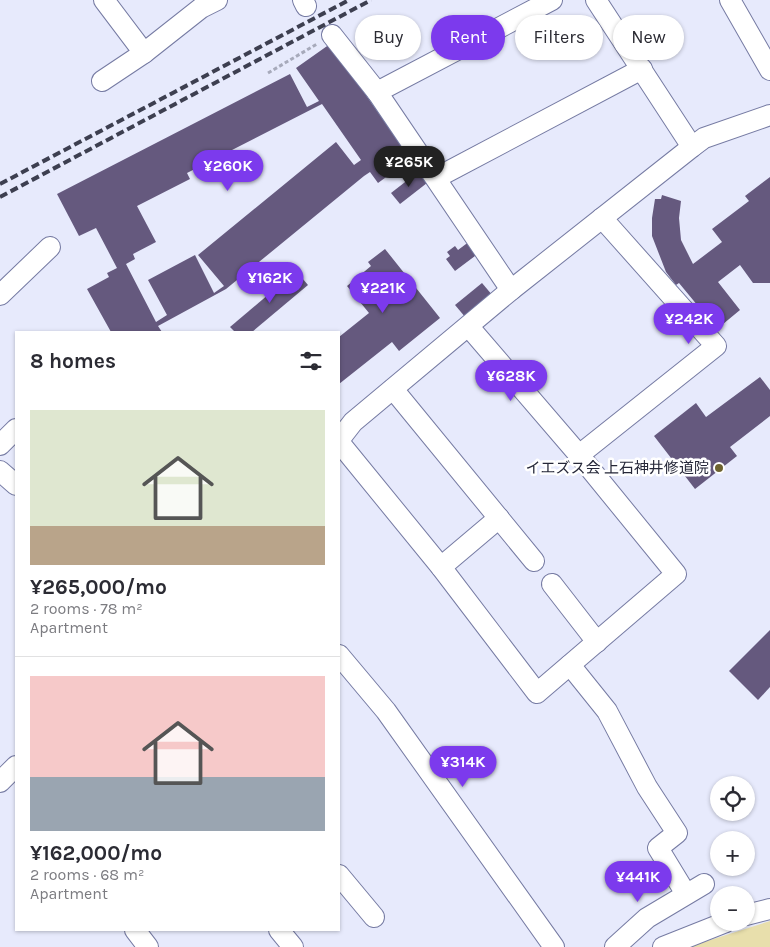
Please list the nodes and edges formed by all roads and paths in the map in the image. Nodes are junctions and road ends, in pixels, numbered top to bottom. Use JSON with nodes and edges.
{"nodes":[{"id":1,"x":104,"y":0,"type":"edge"},
{"id":2,"x":217,"y":0,"type":"edge"},
{"id":3,"x":552,"y":0,"type":"edge"},
{"id":4,"x":596,"y":0,"type":"edge"},
{"id":5,"x":730,"y":0,"type":"edge"},
{"id":6,"x":332,"y":34,"type":"joint"},
{"id":7,"x":144,"y":53,"type":"junction"},
{"id":8,"x":642,"y":69,"type":"junction"},
{"id":9,"x":770,"y":70,"type":"edge"},
{"id":10,"x":268,"y":73,"type":"dead end"},
{"id":11,"x":102,"y":81,"type":"dead end"},
{"id":12,"x":377,"y":92,"type":"junction"},
{"id":13,"x":770,"y":115,"type":"edge"},
{"id":14,"x":692,"y":147,"type":"junction"},
{"id":15,"x":436,"y":178,"type":"junction"},
{"id":16,"x":602,"y":218,"type":"junction"},
{"id":17,"x":50,"y":247,"type":"dead end"},
{"id":18,"x":512,"y":290,"type":"junction"},
{"id":19,"x":0,"y":295,"type":"edge"},
{"id":20,"x":469,"y":327,"type":"junction"},
{"id":21,"x":393,"y":389,"type":"junction"},
{"id":22,"x":15,"y":429,"type":"edge"},
{"id":23,"x":340,"y":440,"type":"edge"},
{"id":24,"x":340,"y":442,"type":"edge"},
{"id":25,"x":0,"y":445,"type":"edge"},
{"id":26,"x":579,"y":455,"type":"junction"},
{"id":27,"x":0,"y":471,"type":"edge"},
{"id":28,"x":15,"y":484,"type":"edge"},
{"id":29,"x":499,"y":518,"type":"junction"},
{"id":30,"x":534,"y":561,"type":"dead end"},
{"id":31,"x":441,"y":567,"type":"junction"},
{"id":32,"x":552,"y":584,"type":"dead end"},
{"id":33,"x":597,"y":642,"type":"junction"},
{"id":34,"x":340,"y":656,"type":"edge"},
{"id":35,"x":570,"y":665,"type":"junction"},
{"id":36,"x":340,"y":880,"type":"edge"},
{"id":37,"x":704,"y":884,"type":"dead end"},
{"id":38,"x":686,"y":894,"type":"junction"},
{"id":39,"x":770,"y":909,"type":"edge"},
{"id":40,"x":755,"y":913,"type":"edge"},
{"id":41,"x":374,"y":917,"type":"dead end"},
{"id":42,"x":710,"y":928,"type":"edge"},
{"id":43,"x":136,"y":931,"type":"edge"},
{"id":44,"x":148,"y":947,"type":"edge"},
{"id":45,"x":554,"y":947,"type":"edge"},
{"id":46,"x":615,"y":947,"type":"edge"},
{"id":47,"x":663,"y":947,"type":"edge"}],
"edges":[{"from":1,"to":7,"type":"street"},
{"from":2,"to":7,"type":"street"},
{"from":3,"to":12,"type":"street"},
{"from":4,"to":8,"type":"street"},
{"from":5,"to":9,"type":"street"},
{"from":6,"to":10,"type":"path"},
{"from":6,"to":12,"type":"street"},
{"from":7,"to":11,"type":"street"},
{"from":8,"to":14,"type":"street"},
{"from":8,"to":15,"type":"street"},
{"from":12,"to":15,"type":"street"},
{"from":13,"to":14,"type":"street"},
{"from":14,"to":16,"type":"street"},
{"from":15,"to":18,"type":"street"},
{"from":16,"to":18,"type":"street"},
{"from":16,"to":26,"type":"street"},
{"from":17,"to":19,"type":"street"},
{"from":18,"to":20,"type":"street"},
{"from":20,"to":21,"type":"street"},
{"from":20,"to":26,"type":"street"},
{"from":21,"to":23,"type":"street"},
{"from":21,"to":29,"type":"street"},
{"from":22,"to":25,"type":"street"},
{"from":24,"to":31,"type":"street"},
{"from":26,"to":33,"type":"street"},
{"from":27,"to":28,"type":"street"},
{"from":29,"to":30,"type":"street"},
{"from":29,"to":31,"type":"street"},
{"from":31,"to":35,"type":"street"},
{"from":32,"to":33,"type":"street"},
{"from":33,"to":35,"type":"street"},
{"from":34,"to":45,"type":"street"},
{"from":35,"to":38,"type":"street"},
{"from":36,"to":41,"type":"street"},
{"from":37,"to":38,"type":"street"},
{"from":38,"to":46,"type":"street"},
{"from":39,"to":40,"type":"street"},
{"from":42,"to":47,"type":"street"},
{"from":43,"to":44,"type":"street"}]}
